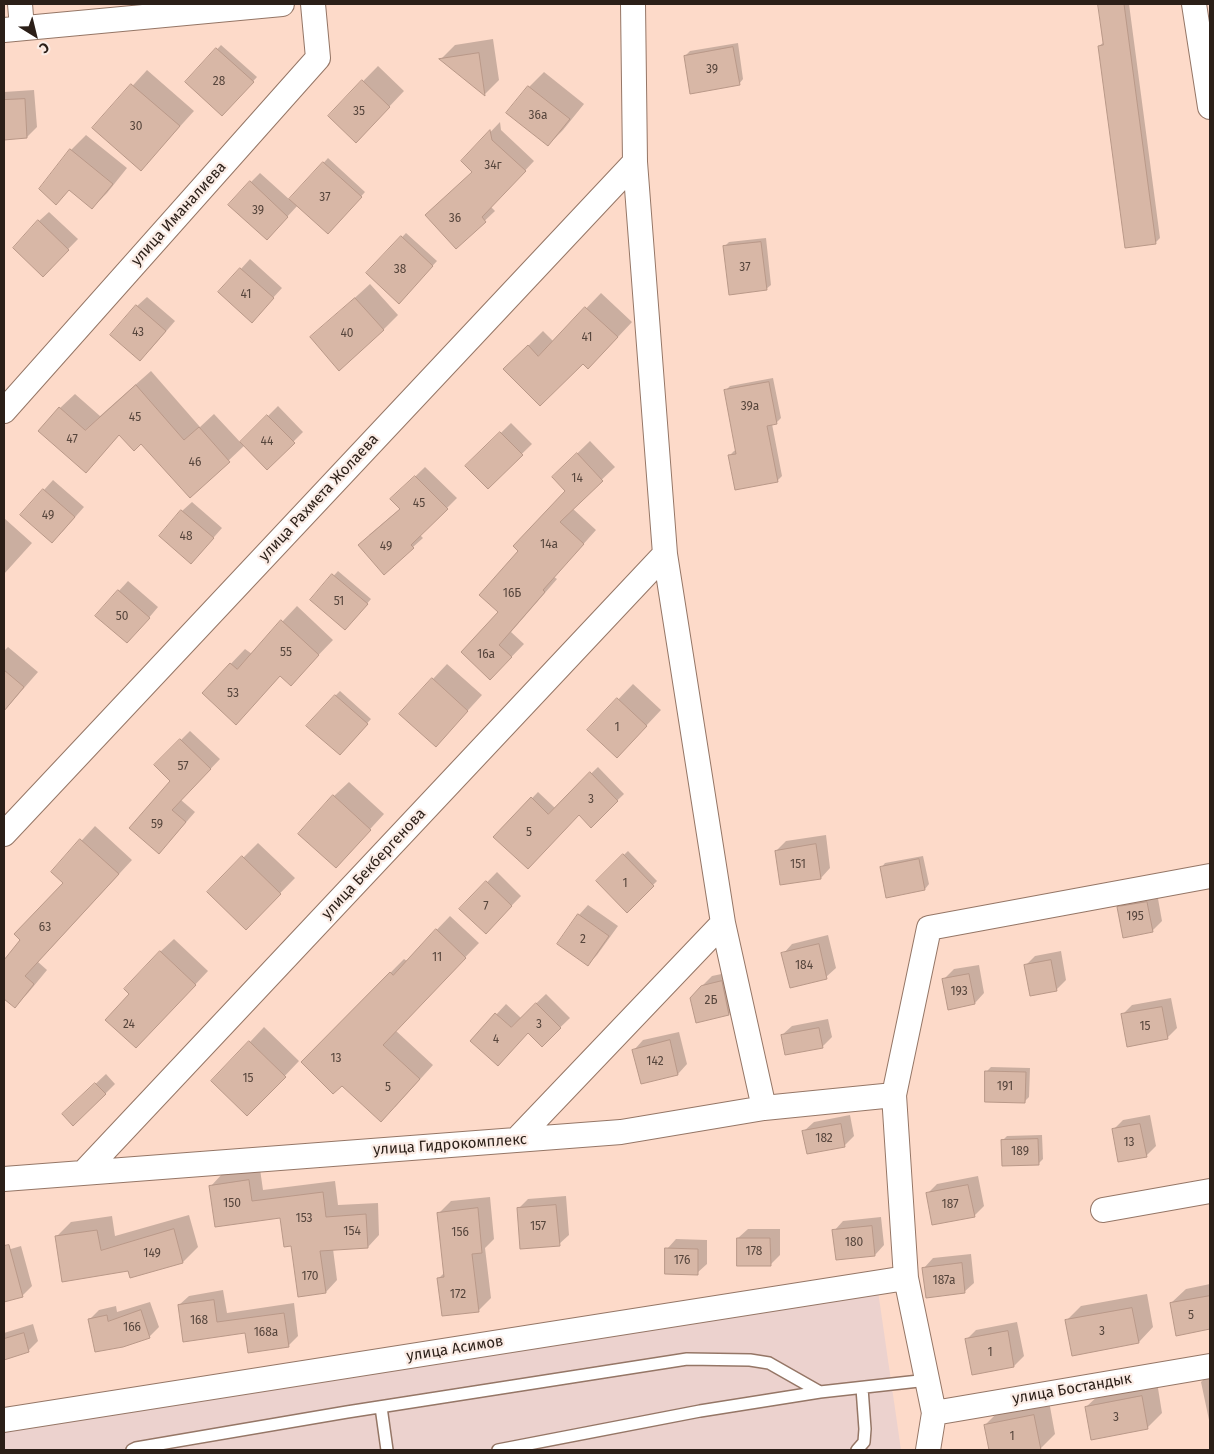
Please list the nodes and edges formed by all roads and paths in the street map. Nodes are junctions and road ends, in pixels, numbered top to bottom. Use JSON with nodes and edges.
{"nodes":[{"id":1,"x":20,"y":4,"type":"edge"},
{"id":2,"x":282,"y":4,"type":"edge"},
{"id":3,"x":313,"y":4,"type":"edge"},
{"id":4,"x":633,"y":4,"type":"edge"},
{"id":5,"x":1194,"y":4,"type":"edge"},
{"id":6,"x":13,"y":29,"type":"edge"},
{"id":7,"x":1210,"y":106,"type":"edge"},
{"id":8,"x":635,"y":162,"type":"junction"},
{"id":9,"x":4,"y":411,"type":"edge"},
{"id":10,"x":665,"y":554,"type":"junction"},
{"id":11,"x":4,"y":834,"type":"edge"},
{"id":12,"x":1210,"y":876,"type":"edge"},
{"id":13,"x":724,"y":923,"type":"junction"},
{"id":14,"x":894,"y":1095,"type":"junction"},
{"id":15,"x":764,"y":1108,"type":"junction"},
{"id":16,"x":516,"y":1140,"type":"junction"},
{"id":17,"x":83,"y":1173,"type":"junction"},
{"id":18,"x":4,"y":1179,"type":"edge"},
{"id":19,"x":1210,"y":1192,"type":"edge"},
{"id":20,"x":1103,"y":1210,"type":"dead end"},
{"id":21,"x":906,"y":1278,"type":"junction"},
{"id":22,"x":1210,"y":1366,"type":"edge"},
{"id":23,"x":928,"y":1380,"type":"junction"},
{"id":24,"x":862,"y":1388,"type":"junction"},
{"id":25,"x":820,"y":1392,"type":"junction"},
{"id":26,"x":381,"y":1407,"type":"junction"},
{"id":27,"x":934,"y":1412,"type":"junction"},
{"id":28,"x":4,"y":1420,"type":"edge"},
{"id":29,"x":132,"y":1450,"type":"edge"},
{"id":30,"x":387,"y":1450,"type":"edge"},
{"id":31,"x":498,"y":1450,"type":"edge"},
{"id":32,"x":857,"y":1450,"type":"edge"},
{"id":33,"x":928,"y":1450,"type":"edge"}],
"edges":[{"from":1,"to":6,"type":"street"},
{"from":2,"to":6,"type":"street"},
{"from":3,"to":9,"type":"street","name":"улица Иманалиева"},
{"from":4,"to":8,"type":"street"},
{"from":5,"to":7,"type":"street"},
{"from":8,"to":10,"type":"street"},
{"from":8,"to":11,"type":"street","name":"улица Рахмета Жолаева"},
{"from":10,"to":13,"type":"street"},
{"from":10,"to":17,"type":"street","name":"улица Бекбергенова"},
{"from":12,"to":14,"type":"street"},
{"from":13,"to":15,"type":"street"},
{"from":13,"to":16,"type":"street"},
{"from":14,"to":15,"type":"street","name":"улица Гидрокомплекс"},
{"from":14,"to":21,"type":"street"},
{"from":15,"to":16,"type":"street","name":"улица Гидрокомплекс"},
{"from":16,"to":17,"type":"street","name":"улица Гидрокомплекс"},
{"from":17,"to":18,"type":"street","name":"улица Гидрокомплекс"},
{"from":19,"to":20,"type":"street"},
{"from":21,"to":23,"type":"street"},
{"from":21,"to":28,"type":"street","name":"улица Асимов"},
{"from":22,"to":27,"type":"street","name":"улица Бостандык"},
{"from":23,"to":24,"type":"lane"},
{"from":23,"to":27,"type":"street"},
{"from":24,"to":25,"type":"lane"},
{"from":24,"to":32,"type":"lane"},
{"from":25,"to":26,"type":"lane"},
{"from":25,"to":31,"type":"lane"},
{"from":26,"to":29,"type":"lane"},
{"from":26,"to":30,"type":"lane"},
{"from":27,"to":33,"type":"street"}]}
